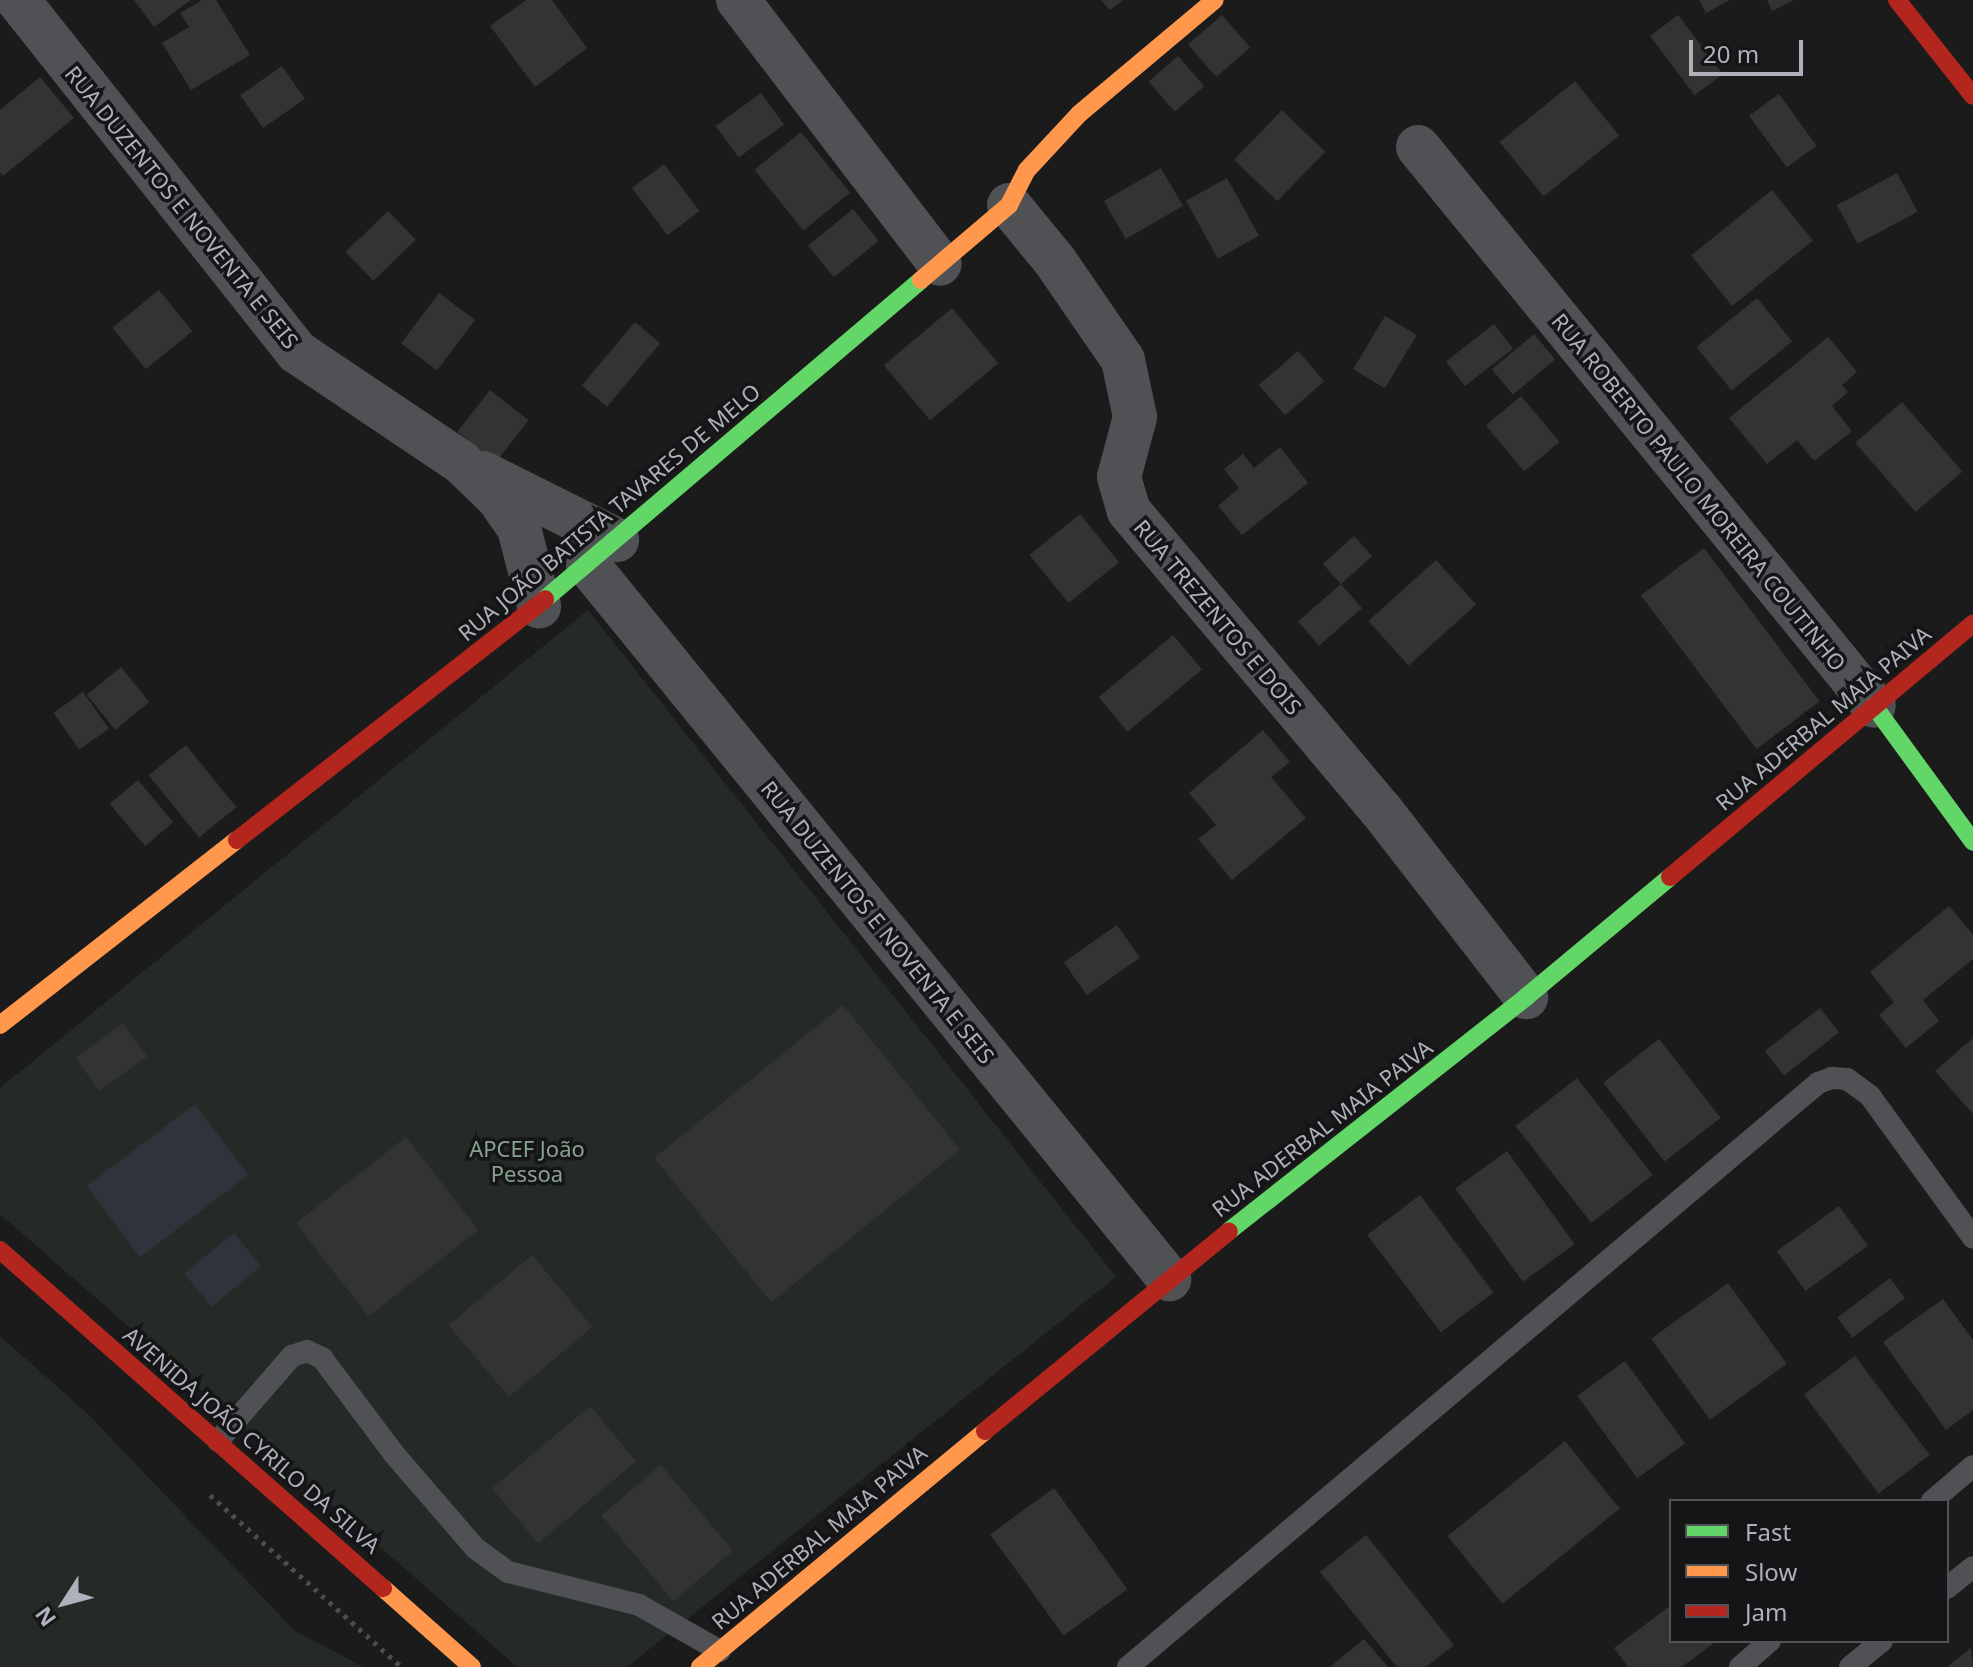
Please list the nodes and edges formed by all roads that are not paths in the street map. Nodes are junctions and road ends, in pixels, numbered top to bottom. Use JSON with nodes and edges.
{"nodes":[{"id":1,"x":18,"y":0,"type":"edge"},
{"id":2,"x":738,"y":0,"type":"edge"},
{"id":3,"x":1215,"y":0,"type":"edge"},
{"id":4,"x":1897,"y":0,"type":"edge"},
{"id":5,"x":1973,"y":96,"type":"edge"},
{"id":6,"x":1418,"y":147,"type":"dead end"},
{"id":7,"x":1009,"y":205,"type":"junction"},
{"id":8,"x":940,"y":264,"type":"junction"},
{"id":9,"x":461,"y":462,"type":"junction"},
{"id":10,"x":602,"y":552,"type":"junction"},
{"id":11,"x":539,"y":606,"type":"junction"},
{"id":12,"x":1973,"y":624,"type":"edge"},
{"id":13,"x":1874,"y":706,"type":"junction"},
{"id":14,"x":1973,"y":842,"type":"edge"},
{"id":15,"x":1526,"y":997,"type":"junction"},
{"id":16,"x":0,"y":1025,"type":"edge"},
{"id":17,"x":1973,"y":1238,"type":"edge"},
{"id":18,"x":0,"y":1250,"type":"edge"},
{"id":19,"x":1169,"y":1279,"type":"junction"},
{"id":20,"x":218,"y":1441,"type":"junction"},
{"id":21,"x":1973,"y":1466,"type":"edge"},
{"id":22,"x":1934,"y":1499,"type":"edge"},
{"id":23,"x":1973,"y":1567,"type":"edge"},
{"id":24,"x":1949,"y":1586,"type":"edge"},
{"id":25,"x":1768,"y":1643,"type":"edge"},
{"id":26,"x":1880,"y":1643,"type":"edge"},
{"id":27,"x":720,"y":1651,"type":"junction"},
{"id":28,"x":472,"y":1667,"type":"edge"},
{"id":29,"x":700,"y":1667,"type":"edge"},
{"id":30,"x":1128,"y":1667,"type":"edge"},
{"id":31,"x":1740,"y":1667,"type":"edge"},
{"id":32,"x":1850,"y":1667,"type":"edge"}],
"edges":[{"from":1,"to":9,"type":"street","name":"RUA DUZENTOS E NOVENTA E SEIS"},
{"from":2,"to":8,"type":"street"},
{"from":3,"to":7,"type":"street","name":"RUA JOÃO BATISTA TAVARES DE MELO"},
{"from":4,"to":5,"type":"street"},
{"from":6,"to":13,"type":"street","name":"RUA ROBERTO PAULO MOREIRA COUTINHO"},
{"from":7,"to":8,"type":"street","name":"RUA JOÃO BATISTA TAVARES DE MELO"},
{"from":7,"to":15,"type":"street","name":"RUA TREZENTOS E DOIS"},
{"from":8,"to":10,"type":"street","name":"RUA JOÃO BATISTA TAVARES DE MELO"},
{"from":9,"to":10,"type":"street"},
{"from":9,"to":11,"type":"street","name":"RUA DUZENTOS E NOVENTA E SEIS"},
{"from":10,"to":11,"type":"street","name":"RUA JOÃO BATISTA TAVARES DE MELO"},
{"from":10,"to":19,"type":"street","name":"RUA DUZENTOS E NOVENTA E SEIS"},
{"from":11,"to":16,"type":"street","name":"RUA JOÃO BATISTA TAVARES DE MELO"},
{"from":12,"to":13,"type":"street","name":"RUA ADERBAL MAIA PAIVA"},
{"from":13,"to":14,"type":"street","name":"RUA ROBERTO PAULO MOREIRA COUTINHO"},
{"from":13,"to":15,"type":"street","name":"RUA ADERBAL MAIA PAIVA"},
{"from":15,"to":19,"type":"street","name":"RUA ADERBAL MAIA PAIVA"},
{"from":17,"to":30,"type":"lane"},
{"from":18,"to":20,"type":"street","name":"AVENIDA JOÃO CYRILO DA SILVA"},
{"from":19,"to":27,"type":"street","name":"RUA ADERBAL MAIA PAIVA"},
{"from":20,"to":27,"type":"lane"},
{"from":20,"to":28,"type":"street","name":"AVENIDA JOÃO CYRILO DA SILVA"},
{"from":21,"to":22,"type":"lane"},
{"from":23,"to":24,"type":"lane"},
{"from":25,"to":31,"type":"lane"},
{"from":26,"to":32,"type":"lane"},
{"from":27,"to":29,"type":"street","name":"RUA ADERBAL MAIA PAIVA"}]}
